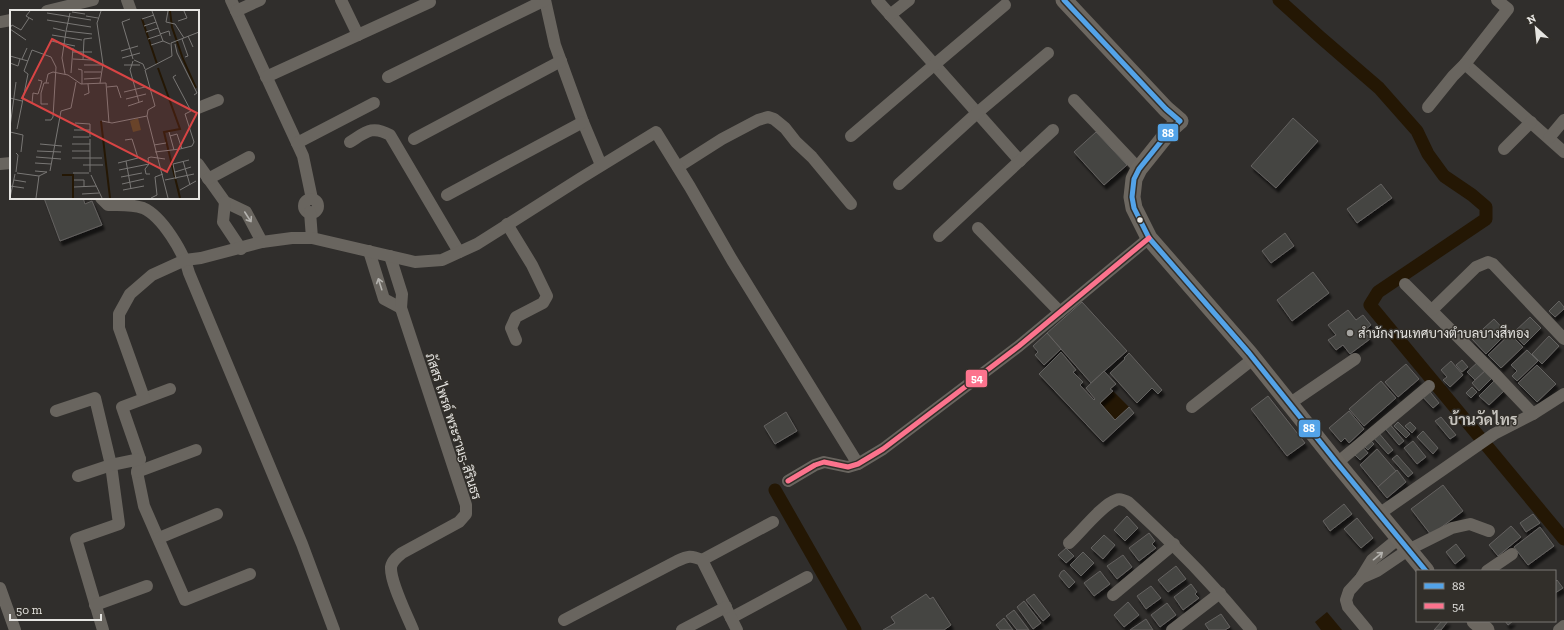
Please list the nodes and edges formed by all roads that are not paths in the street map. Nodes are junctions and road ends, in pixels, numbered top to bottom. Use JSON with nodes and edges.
{"nodes":[{"id":1,"x":93,"y":0,"type":"edge"},
{"id":2,"x":127,"y":0,"type":"edge"},
{"id":3,"x":260,"y":0,"type":"edge"},
{"id":4,"x":341,"y":0,"type":"edge"},
{"id":5,"x":545,"y":0,"type":"edge"},
{"id":6,"x":876,"y":0,"type":"edge"},
{"id":7,"x":909,"y":0,"type":"edge"},
{"id":8,"x":1064,"y":0,"type":"edge"},
{"id":9,"x":1497,"y":0,"type":"edge"},
{"id":10,"x":430,"y":2,"type":"dead end"},
{"id":11,"x":233,"y":5,"type":"edge"},
{"id":12,"x":1005,"y":5,"type":"dead end"},
{"id":13,"x":51,"y":10,"type":"edge"},
{"id":14,"x":131,"y":10,"type":"edge"},
{"id":15,"x":890,"y":15,"type":"junction"},
{"id":16,"x":10,"y":20,"type":"edge"},
{"id":17,"x":0,"y":22,"type":"edge"},
{"id":18,"x":358,"y":35,"type":"junction"},
{"id":19,"x":1048,"y":53,"type":"dead end"},
{"id":20,"x":561,"y":61,"type":"junction"},
{"id":21,"x":1465,"y":64,"type":"junction"},
{"id":22,"x":934,"y":65,"type":"junction"},
{"id":23,"x":266,"y":77,"type":"junction"},
{"id":24,"x":388,"y":77,"type":"dead end"},
{"id":25,"x":218,"y":100,"type":"dead end"},
{"id":26,"x":1074,"y":100,"type":"dead end"},
{"id":27,"x":374,"y":103,"type":"dead end"},
{"id":28,"x":1428,"y":107,"type":"dead end"},
{"id":29,"x":199,"y":108,"type":"edge"},
{"id":30,"x":977,"y":113,"type":"junction"},
{"id":31,"x":1564,"y":120,"type":"edge"},
{"id":32,"x":583,"y":122,"type":"junction"},
{"id":33,"x":1531,"y":122,"type":"junction"},
{"id":34,"x":1053,"y":130,"type":"dead end"},
{"id":35,"x":852,"y":136,"type":"dead end"},
{"id":36,"x":1549,"y":138,"type":"junction"},
{"id":37,"x":414,"y":139,"type":"dead end"},
{"id":38,"x":350,"y":142,"type":"dead end"},
{"id":39,"x":297,"y":143,"type":"junction"},
{"id":40,"x":1504,"y":149,"type":"dead end"},
{"id":41,"x":1564,"y":152,"type":"edge"},
{"id":42,"x":249,"y":157,"type":"dead end"},
{"id":43,"x":1020,"y":161,"type":"junction"},
{"id":44,"x":10,"y":163,"type":"edge"},
{"id":45,"x":0,"y":164,"type":"edge"},
{"id":46,"x":601,"y":165,"type":"junction"},
{"id":47,"x":199,"y":167,"type":"edge"},
{"id":48,"x":678,"y":167,"type":"junction"},
{"id":49,"x":1139,"y":169,"type":"junction"},
{"id":50,"x":208,"y":180,"type":"junction"},
{"id":51,"x":899,"y":184,"type":"dead end"},
{"id":52,"x":447,"y":195,"type":"dead end"},
{"id":53,"x":102,"y":199,"type":"edge"},
{"id":54,"x":225,"y":202,"type":"junction"},
{"id":55,"x":851,"y":204,"type":"dead end"},
{"id":56,"x":507,"y":224,"type":"junction"},
{"id":57,"x":978,"y":228,"type":"dead end"},
{"id":58,"x":938,"y":236,"type":"dead end"},
{"id":59,"x":312,"y":238,"type":"junction"},
{"id":60,"x":1149,"y":238,"type":"junction"},
{"id":61,"x":262,"y":242,"type":"junction"},
{"id":62,"x":241,"y":249,"type":"junction"},
{"id":63,"x":369,"y":251,"type":"junction"},
{"id":64,"x":459,"y":252,"type":"junction"},
{"id":65,"x":390,"y":256,"type":"junction"},
{"id":66,"x":186,"y":260,"type":"junction"},
{"id":67,"x":1405,"y":284,"type":"dead end"},
{"id":68,"x":401,"y":308,"type":"junction"},
{"id":69,"x":1432,"y":310,"type":"junction"},
{"id":70,"x":1060,"y":312,"type":"junction"},
{"id":71,"x":1564,"y":339,"type":"edge"},
{"id":72,"x":516,"y":340,"type":"dead end"},
{"id":73,"x":1253,"y":359,"type":"junction"},
{"id":74,"x":1355,"y":359,"type":"dead end"},
{"id":75,"x":1429,"y":386,"type":"dead end"},
{"id":76,"x":170,"y":389,"type":"dead end"},
{"id":77,"x":1564,"y":394,"type":"edge"},
{"id":78,"x":144,"y":398,"type":"junction"},
{"id":79,"x":1289,"y":404,"type":"junction"},
{"id":80,"x":1192,"y":407,"type":"dead end"},
{"id":81,"x":56,"y":411,"type":"dead end"},
{"id":82,"x":1533,"y":414,"type":"junction"},
{"id":83,"x":196,"y":450,"type":"dead end"},
{"id":84,"x":140,"y":459,"type":"junction"},
{"id":85,"x":1337,"y":463,"type":"junction"},
{"id":86,"x":858,"y":464,"type":"junction"},
{"id":87,"x":111,"y":466,"type":"junction"},
{"id":88,"x":137,"y":472,"type":"junction"},
{"id":89,"x":78,"y":476,"type":"dead end"},
{"id":90,"x":788,"y":481,"type":"dead end"},
{"id":91,"x":217,"y":514,"type":"dead end"},
{"id":92,"x":1379,"y":514,"type":"junction"},
{"id":93,"x":773,"y":522,"type":"dead end"},
{"id":94,"x":1489,"y":531,"type":"dead end"},
{"id":95,"x":159,"y":538,"type":"junction"},
{"id":96,"x":1069,"y":543,"type":"dead end"},
{"id":97,"x":1174,"y":544,"type":"junction"},
{"id":98,"x":1404,"y":544,"type":"junction"},
{"id":99,"x":1512,"y":554,"type":"dead end"},
{"id":100,"x":702,"y":560,"type":"junction"},
{"id":101,"x":1425,"y":570,"type":"edge"},
{"id":102,"x":1488,"y":570,"type":"edge"},
{"id":103,"x":250,"y":574,"type":"dead end"},
{"id":104,"x":807,"y":577,"type":"dead end"},
{"id":105,"x":147,"y":586,"type":"dead end"},
{"id":106,"x":0,"y":588,"type":"edge"},
{"id":107,"x":1220,"y":593,"type":"junction"},
{"id":108,"x":1113,"y":595,"type":"dead end"},
{"id":109,"x":95,"y":605,"type":"junction"},
{"id":110,"x":726,"y":607,"type":"junction"},
{"id":111,"x":731,"y":618,"type":"junction"},
{"id":112,"x":564,"y":620,"type":"dead end"},
{"id":113,"x":1476,"y":622,"type":"edge"},
{"id":114,"x":1564,"y":626,"type":"edge"},
{"id":115,"x":15,"y":630,"type":"edge"},
{"id":116,"x":103,"y":630,"type":"edge"},
{"id":117,"x":334,"y":630,"type":"edge"},
{"id":118,"x":413,"y":630,"type":"edge"},
{"id":119,"x":682,"y":630,"type":"edge"},
{"id":120,"x":737,"y":630,"type":"edge"},
{"id":121,"x":1172,"y":630,"type":"edge"},
{"id":122,"x":1250,"y":630,"type":"edge"},
{"id":123,"x":1367,"y":630,"type":"edge"},
{"id":124,"x":1486,"y":630,"type":"edge"},
{"id":125,"x":1560,"y":630,"type":"edge"}],
"edges":[{"from":1,"to":13,"type":"street"},
{"from":2,"to":14,"type":"street"},
{"from":3,"to":11,"type":"street"},
{"from":4,"to":18,"type":"street"},
{"from":5,"to":20,"type":"street"},
{"from":5,"to":24,"type":"street"},
{"from":6,"to":15,"type":"street"},
{"from":7,"to":15,"type":"street"},
{"from":8,"to":49,"type":"street"},
{"from":9,"to":21,"type":"street"},
{"from":10,"to":18,"type":"street"},
{"from":11,"to":23,"type":"street"},
{"from":12,"to":22,"type":"street"},
{"from":15,"to":22,"type":"street"},
{"from":16,"to":17,"type":"street"},
{"from":18,"to":23,"type":"street"},
{"from":19,"to":30,"type":"street"},
{"from":20,"to":32,"type":"street"},
{"from":20,"to":37,"type":"street"},
{"from":21,"to":28,"type":"street"},
{"from":21,"to":33,"type":"street"},
{"from":22,"to":30,"type":"street"},
{"from":22,"to":35,"type":"street"},
{"from":23,"to":39,"type":"street"},
{"from":25,"to":29,"type":"street"},
{"from":26,"to":49,"type":"street"},
{"from":27,"to":39,"type":"street"},
{"from":30,"to":43,"type":"street"},
{"from":30,"to":51,"type":"street"},
{"from":31,"to":36,"type":"street"},
{"from":32,"to":46,"type":"street"},
{"from":32,"to":52,"type":"street"},
{"from":33,"to":36,"type":"street"},
{"from":33,"to":40,"type":"street"},
{"from":34,"to":43,"type":"street"},
{"from":36,"to":41,"type":"street"},
{"from":38,"to":64,"type":"street"},
{"from":39,"to":59,"type":"street"},
{"from":42,"to":50,"type":"street"},
{"from":43,"to":58,"type":"street"},
{"from":44,"to":45,"type":"street"},
{"from":46,"to":48,"type":"street"},
{"from":46,"to":56,"type":"street"},
{"from":47,"to":50,"type":"street"},
{"from":48,"to":55,"type":"street"},
{"from":48,"to":86,"type":"street"},
{"from":49,"to":60,"type":"street"},
{"from":50,"to":54,"type":"street"},
{"from":53,"to":66,"type":"street"},
{"from":54,"to":61,"type":"street","one_way":true},
{"from":54,"to":62,"type":"street"},
{"from":56,"to":64,"type":"street"},
{"from":56,"to":72,"type":"street"},
{"from":57,"to":70,"type":"street"},
{"from":59,"to":61,"type":"street"},
{"from":59,"to":63,"type":"street"},
{"from":60,"to":70,"type":"street"},
{"from":60,"to":73,"type":"street"},
{"from":61,"to":62,"type":"street"},
{"from":62,"to":66,"type":"street"},
{"from":63,"to":65,"type":"street"},
{"from":68,"to":63,"type":"street","one_way":true},
{"from":64,"to":65,"type":"street"},
{"from":65,"to":68,"type":"street"},
{"from":66,"to":78,"type":"street"},
{"from":66,"to":117,"type":"street"},
{"from":67,"to":69,"type":"street"},
{"from":68,"to":118,"type":"street","name":"ภัสสร ไพรด์ พระราม5-สิรินธร"},
{"from":69,"to":71,"type":"street"},
{"from":69,"to":82,"type":"street"},
{"from":70,"to":86,"type":"street"},
{"from":73,"to":79,"type":"street"},
{"from":73,"to":80,"type":"street"},
{"from":74,"to":79,"type":"street"},
{"from":75,"to":85,"type":"street"},
{"from":76,"to":78,"type":"street"},
{"from":77,"to":82,"type":"street"},
{"from":78,"to":84,"type":"street"},
{"from":79,"to":85,"type":"street"},
{"from":81,"to":87,"type":"street"},
{"from":82,"to":92,"type":"street"},
{"from":83,"to":88,"type":"street"},
{"from":84,"to":87,"type":"street"},
{"from":84,"to":88,"type":"street"},
{"from":85,"to":92,"type":"street"},
{"from":86,"to":90,"type":"street"},
{"from":87,"to":89,"type":"street"},
{"from":87,"to":109,"type":"street"},
{"from":88,"to":95,"type":"street"},
{"from":91,"to":95,"type":"street"},
{"from":92,"to":98,"type":"street"},
{"from":93,"to":100,"type":"street"},
{"from":94,"to":98,"type":"street"},
{"from":95,"to":103,"type":"street"},
{"from":96,"to":97,"type":"street"},
{"from":97,"to":107,"type":"street"},
{"from":97,"to":108,"type":"street"},
{"from":98,"to":101,"type":"street"},
{"from":98,"to":123,"type":"street"},
{"from":99,"to":102,"type":"street"},
{"from":100,"to":110,"type":"street"},
{"from":100,"to":112,"type":"street"},
{"from":104,"to":111,"type":"street"},
{"from":105,"to":109,"type":"street"},
{"from":106,"to":115,"type":"street"},
{"from":107,"to":121,"type":"street"},
{"from":107,"to":122,"type":"street"},
{"from":109,"to":116,"type":"street"},
{"from":110,"to":111,"type":"street"},
{"from":110,"to":119,"type":"street"},
{"from":111,"to":120,"type":"street"},
{"from":113,"to":124,"type":"street"},
{"from":114,"to":125,"type":"street"}]}
